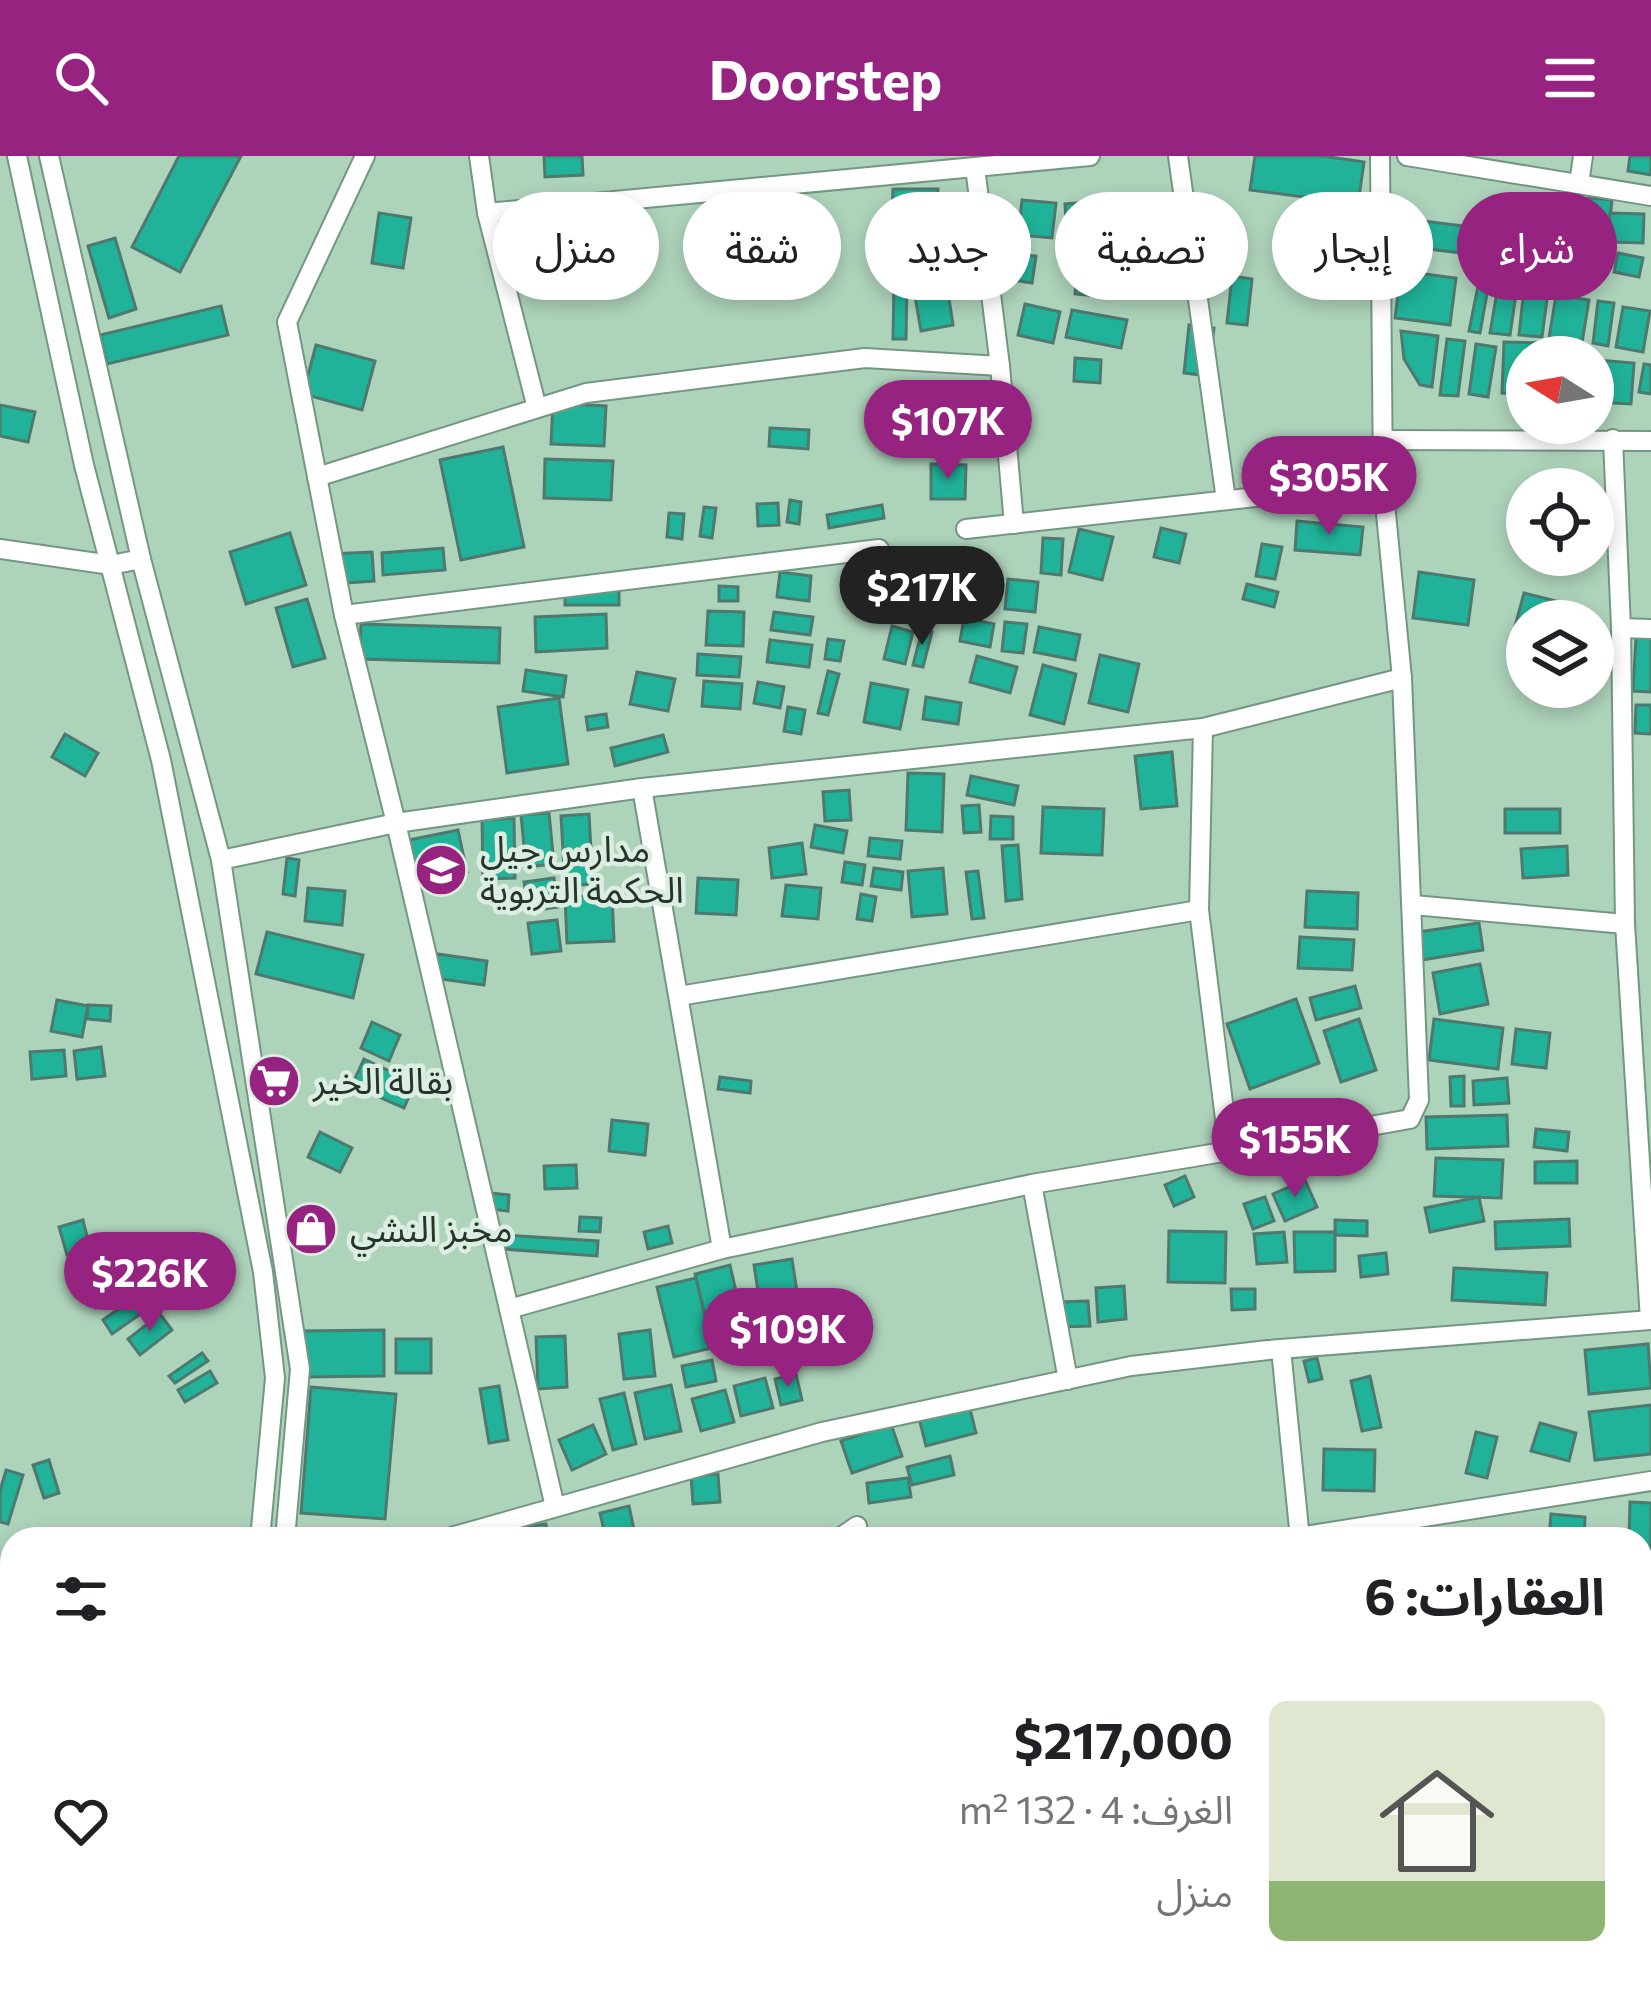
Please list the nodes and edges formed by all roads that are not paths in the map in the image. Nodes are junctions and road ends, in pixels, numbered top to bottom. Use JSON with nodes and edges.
{"nodes":[{"id":1,"x":17,"y":156,"type":"edge"},
{"id":2,"x":49,"y":156,"type":"edge"},
{"id":3,"x":364,"y":156,"type":"edge"},
{"id":4,"x":478,"y":156,"type":"edge"},
{"id":5,"x":1090,"y":156,"type":"edge"},
{"id":6,"x":1178,"y":156,"type":"edge"},
{"id":7,"x":1380,"y":156,"type":"edge"},
{"id":8,"x":1407,"y":156,"type":"edge"},
{"id":9,"x":1583,"y":156,"type":"edge"},
{"id":10,"x":975,"y":167,"type":"junction"},
{"id":11,"x":1580,"y":184,"type":"junction"},
{"id":12,"x":1651,"y":196,"type":"edge"},
{"id":13,"x":487,"y":213,"type":"junction"},
{"id":14,"x":1000,"y":366,"type":"junction"},
{"id":15,"x":537,"y":409,"type":"junction"},
{"id":16,"x":1506,"y":439,"type":"edge"},
{"id":17,"x":1614,"y":439,"type":"edge"},
{"id":18,"x":1382,"y":440,"type":"junction"},
{"id":19,"x":1651,"y":441,"type":"edge"},
{"id":20,"x":1613,"y":444,"type":"edge"},
{"id":21,"x":317,"y":477,"type":"junction"},
{"id":22,"x":1383,"y":483,"type":"junction"},
{"id":23,"x":1226,"y":500,"type":"junction"},
{"id":24,"x":1015,"y":524,"type":"junction"},
{"id":25,"x":966,"y":530,"type":"dead end"},
{"id":26,"x":0,"y":549,"type":"edge"},
{"id":27,"x":880,"y":549,"type":"dead end"},
{"id":28,"x":141,"y":559,"type":"junction"},
{"id":29,"x":110,"y":566,"type":"junction"},
{"id":30,"x":344,"y":615,"type":"junction"},
{"id":31,"x":1621,"y":628,"type":"junction"},
{"id":32,"x":1651,"y":628,"type":"edge"},
{"id":33,"x":1402,"y":678,"type":"junction"},
{"id":34,"x":1203,"y":728,"type":"junction"},
{"id":35,"x":643,"y":788,"type":"junction"},
{"id":36,"x":396,"y":824,"type":"junction"},
{"id":37,"x":221,"y":860,"type":"junction"},
{"id":38,"x":1413,"y":905,"type":"junction"},
{"id":39,"x":1199,"y":910,"type":"junction"},
{"id":40,"x":1625,"y":924,"type":"junction"},
{"id":41,"x":679,"y":996,"type":"junction"},
{"id":42,"x":1228,"y":1151,"type":"junction"},
{"id":43,"x":1032,"y":1184,"type":"junction"},
{"id":44,"x":722,"y":1249,"type":"junction"},
{"id":45,"x":509,"y":1309,"type":"junction"},
{"id":46,"x":1650,"y":1320,"type":"edge"},
{"id":47,"x":1281,"y":1349,"type":"junction"},
{"id":48,"x":1068,"y":1380,"type":"junction"},
{"id":49,"x":1651,"y":1481,"type":"edge"},
{"id":50,"x":555,"y":1508,"type":"junction"},
{"id":51,"x":261,"y":1527,"type":"edge"},
{"id":52,"x":286,"y":1527,"type":"edge"},
{"id":53,"x":487,"y":1527,"type":"edge"},
{"id":54,"x":1294,"y":1527,"type":"edge"},
{"id":55,"x":1364,"y":1527,"type":"edge"}],
"edges":[{"from":1,"to":29,"type":"street"},
{"from":2,"to":28,"type":"street"},
{"from":3,"to":21,"type":"street"},
{"from":4,"to":13,"type":"street"},
{"from":5,"to":10,"type":"street"},
{"from":6,"to":23,"type":"street"},
{"from":7,"to":18,"type":"street"},
{"from":8,"to":11,"type":"street"},
{"from":9,"to":11,"type":"street"},
{"from":10,"to":13,"type":"street"},
{"from":10,"to":14,"type":"street"},
{"from":11,"to":12,"type":"street"},
{"from":13,"to":15,"type":"street"},
{"from":14,"to":15,"type":"street"},
{"from":14,"to":24,"type":"street"},
{"from":15,"to":21,"type":"street"},
{"from":16,"to":18,"type":"street"},
{"from":17,"to":19,"type":"street"},
{"from":18,"to":22,"type":"street"},
{"from":20,"to":31,"type":"street"},
{"from":21,"to":30,"type":"street"},
{"from":22,"to":23,"type":"street"},
{"from":22,"to":33,"type":"street"},
{"from":23,"to":24,"type":"street"},
{"from":24,"to":25,"type":"street"},
{"from":26,"to":29,"type":"street"},
{"from":27,"to":30,"type":"street"},
{"from":28,"to":29,"type":"street"},
{"from":28,"to":37,"type":"street"},
{"from":29,"to":51,"type":"street"},
{"from":30,"to":36,"type":"street"},
{"from":31,"to":32,"type":"street"},
{"from":31,"to":40,"type":"street"},
{"from":33,"to":34,"type":"street"},
{"from":33,"to":38,"type":"street"},
{"from":34,"to":35,"type":"street"},
{"from":34,"to":39,"type":"street"},
{"from":35,"to":36,"type":"street"},
{"from":35,"to":41,"type":"street"},
{"from":36,"to":37,"type":"street"},
{"from":36,"to":45,"type":"street"},
{"from":37,"to":52,"type":"street"},
{"from":38,"to":40,"type":"street"},
{"from":38,"to":42,"type":"street"},
{"from":39,"to":41,"type":"street"},
{"from":39,"to":42,"type":"street"},
{"from":40,"to":46,"type":"street"},
{"from":41,"to":44,"type":"street"},
{"from":42,"to":43,"type":"street"},
{"from":43,"to":44,"type":"street"},
{"from":43,"to":48,"type":"street"},
{"from":44,"to":45,"type":"street"},
{"from":45,"to":50,"type":"street"},
{"from":46,"to":47,"type":"street"},
{"from":47,"to":48,"type":"street"},
{"from":47,"to":54,"type":"street"},
{"from":48,"to":50,"type":"street"},
{"from":49,"to":55,"type":"street"},
{"from":50,"to":53,"type":"street"}]}
